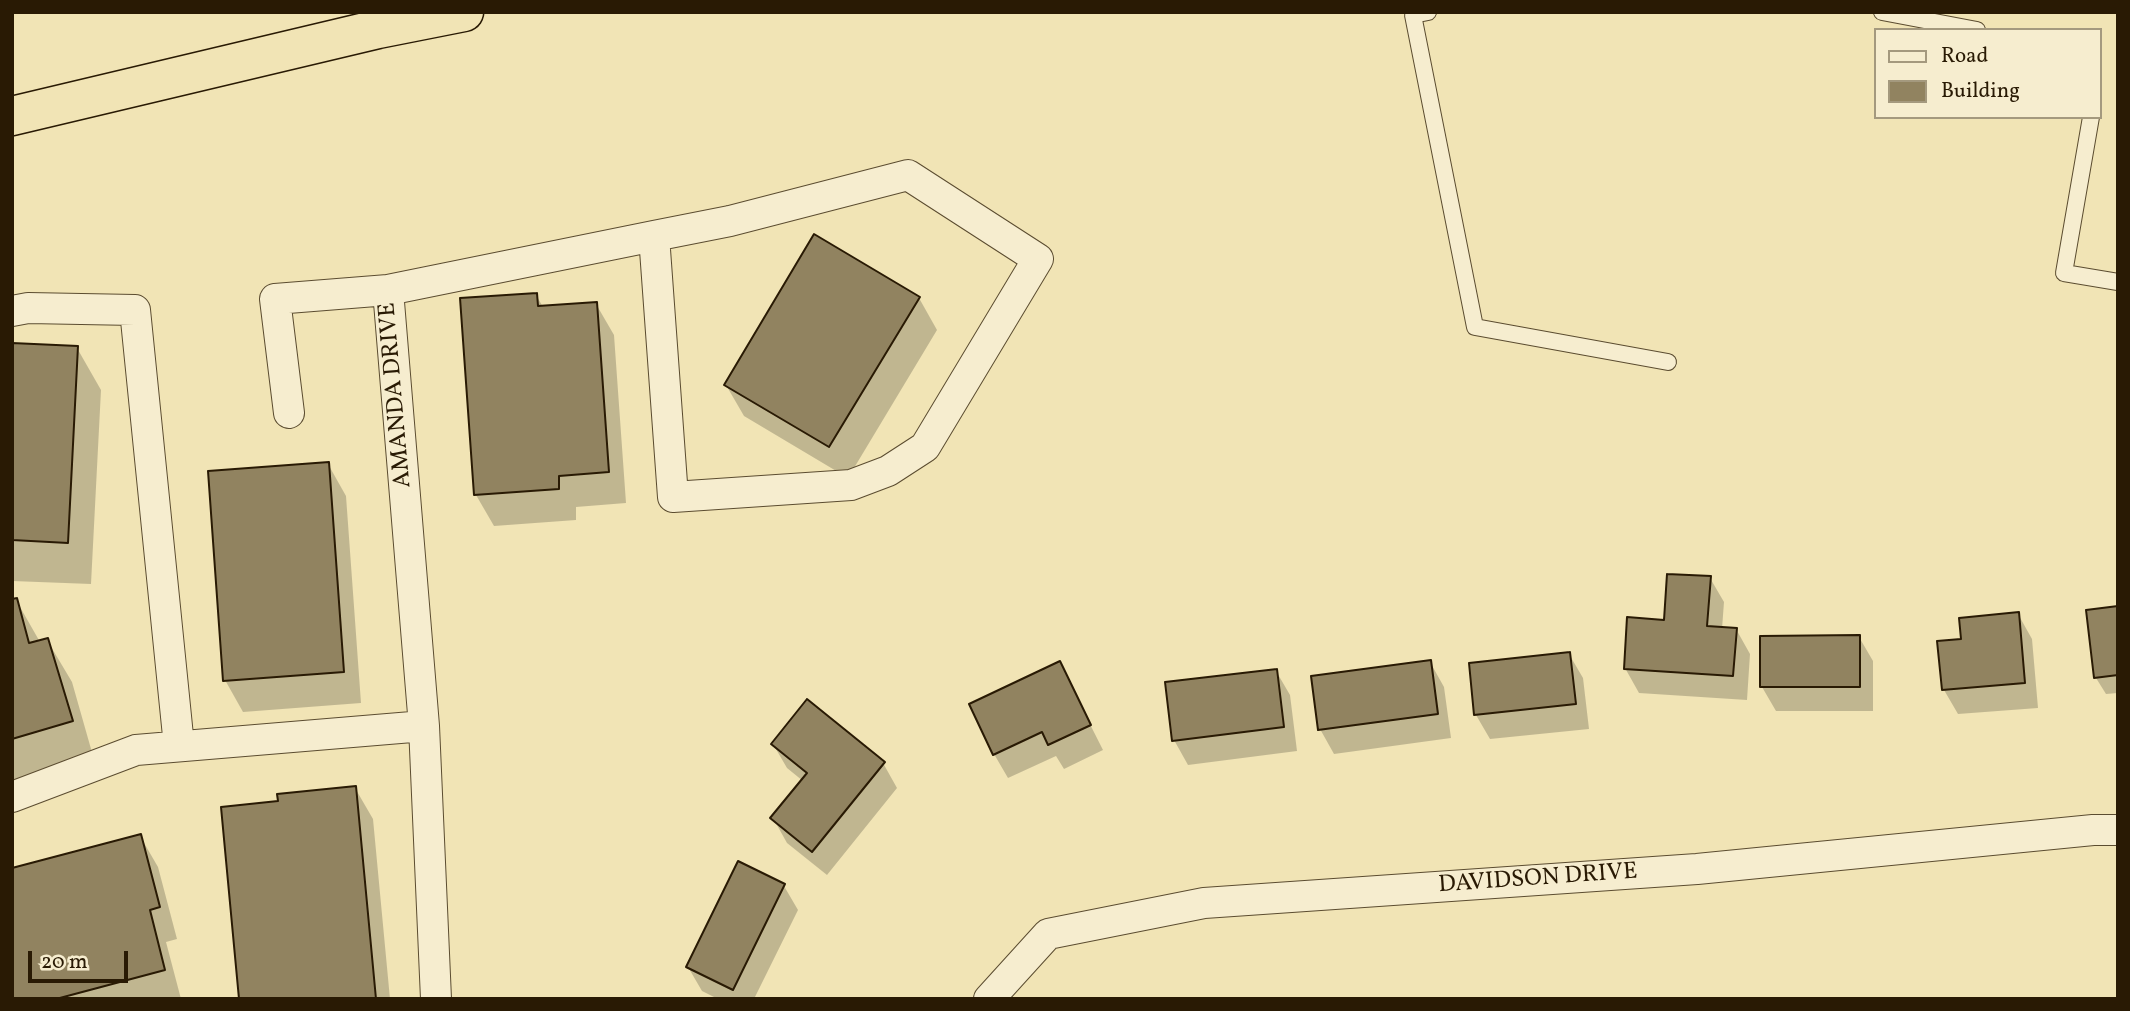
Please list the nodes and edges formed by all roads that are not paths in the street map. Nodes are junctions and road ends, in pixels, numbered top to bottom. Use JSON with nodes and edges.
{"nodes":[{"id":1,"x":464,"y":12,"type":"edge"},
{"id":2,"x":1428,"y":12,"type":"edge"},
{"id":3,"x":1882,"y":12,"type":"edge"},
{"id":4,"x":1966,"y":28,"type":"edge"},
{"id":5,"x":12,"y":116,"type":"edge"},
{"id":6,"x":2091,"y":119,"type":"edge"},
{"id":7,"x":654,"y":236,"type":"junction"},
{"id":8,"x":2118,"y":282,"type":"edge"},
{"id":9,"x":388,"y":290,"type":"junction"},
{"id":10,"x":12,"y":311,"type":"edge"},
{"id":11,"x":1668,"y":362,"type":"dead end"},
{"id":12,"x":289,"y":413,"type":"dead end"},
{"id":13,"x":424,"y":726,"type":"junction"},
{"id":14,"x":179,"y":746,"type":"junction"},
{"id":15,"x":12,"y":797,"type":"edge"},
{"id":16,"x":2118,"y":830,"type":"edge"},
{"id":17,"x":436,"y":999,"type":"edge"},
{"id":18,"x":989,"y":999,"type":"edge"}],
"edges":[{"from":1,"to":5,"type":"highway"},
{"from":2,"to":11,"type":"lane"},
{"from":3,"to":4,"type":"lane"},
{"from":6,"to":8,"type":"lane"},
{"from":7,"to":7,"type":"street"},
{"from":7,"to":9,"type":"street"},
{"from":9,"to":12,"type":"street","name":"AMANDA DRIVE"},
{"from":9,"to":13,"type":"street","name":"AMANDA DRIVE"},
{"from":10,"to":14,"type":"street"},
{"from":13,"to":14,"type":"street"},
{"from":13,"to":17,"type":"street","name":"AMANDA DRIVE"},
{"from":14,"to":15,"type":"street"},
{"from":16,"to":18,"type":"street","name":"DAVIDSON DRIVE"}]}
